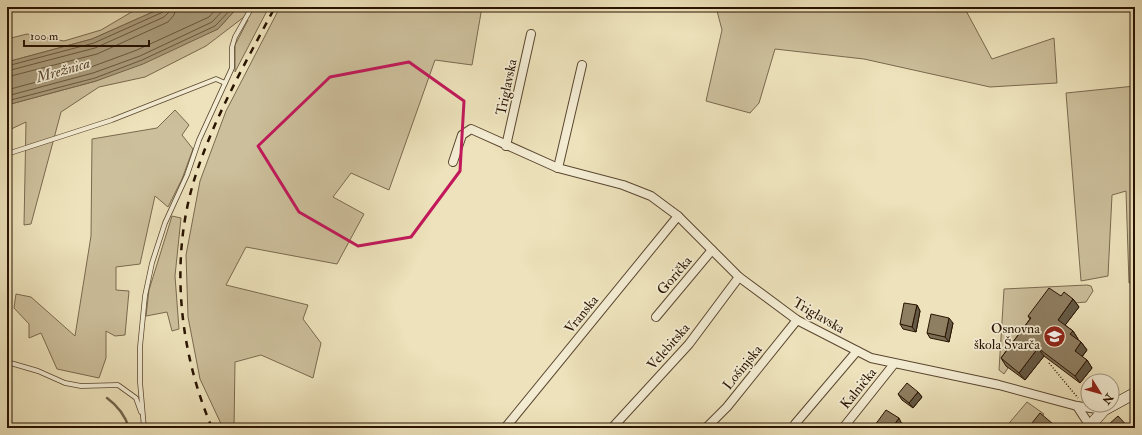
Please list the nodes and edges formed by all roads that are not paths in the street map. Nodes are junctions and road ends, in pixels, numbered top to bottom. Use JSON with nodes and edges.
{"nodes":[{"id":1,"x":252,"y":7,"type":"edge"},
{"id":2,"x":530,"y":34,"type":"dead end"},
{"id":3,"x":582,"y":65,"type":"dead end"},
{"id":4,"x":225,"y":83,"type":"junction"},
{"id":5,"x":506,"y":146,"type":"junction"},
{"id":6,"x":7,"y":154,"type":"edge"},
{"id":7,"x":453,"y":162,"type":"dead end"},
{"id":8,"x":558,"y":168,"type":"junction"},
{"id":9,"x":678,"y":216,"type":"junction"},
{"id":10,"x":712,"y":250,"type":"junction"},
{"id":11,"x":739,"y":277,"type":"junction"},
{"id":12,"x":656,"y":317,"type":"dead end"},
{"id":13,"x":797,"y":320,"type":"junction"},
{"id":14,"x":856,"y":351,"type":"junction"},
{"id":15,"x":7,"y":362,"type":"edge"},
{"id":16,"x":894,"y":364,"type":"junction"},
{"id":17,"x":1135,"y":393,"type":"edge"},
{"id":18,"x":1120,"y":401,"type":"edge"},
{"id":19,"x":1077,"y":402,"type":"junction"},
{"id":20,"x":1080,"y":403,"type":"edge"},
{"id":21,"x":1101,"y":413,"type":"edge"},
{"id":22,"x":143,"y":417,"type":"junction"},
{"id":23,"x":795,"y":424,"type":"dead end"},
{"id":24,"x":1089,"y":427,"type":"edge"},
{"id":25,"x":144,"y":428,"type":"edge"},
{"id":26,"x":504,"y":428,"type":"edge"},
{"id":27,"x":612,"y":428,"type":"edge"},
{"id":28,"x":706,"y":428,"type":"edge"},
{"id":29,"x":843,"y":428,"type":"edge"}],
"edges":[{"from":1,"to":4,"type":"lane"},
{"from":2,"to":5,"type":"street","name":"Triglavska"},
{"from":3,"to":8,"type":"street"},
{"from":4,"to":6,"type":"lane"},
{"from":4,"to":22,"type":"lane"},
{"from":5,"to":7,"type":"street","name":"Triglavska"},
{"from":5,"to":8,"type":"street","name":"Triglavska"},
{"from":8,"to":9,"type":"street","name":"Triglavska"},
{"from":9,"to":10,"type":"street","name":"Triglavska"},
{"from":9,"to":26,"type":"street","name":"Vranska"},
{"from":10,"to":11,"type":"street","name":"Triglavska"},
{"from":10,"to":12,"type":"street","name":"Gorička"},
{"from":11,"to":13,"type":"street","name":"Triglavska"},
{"from":11,"to":27,"type":"street","name":"Velebitska"},
{"from":13,"to":14,"type":"street","name":"Triglavska"},
{"from":13,"to":28,"type":"street","name":"Lošinjska"},
{"from":14,"to":16,"type":"street","name":"Triglavska"},
{"from":14,"to":23,"type":"street"},
{"from":15,"to":22,"type":"lane"},
{"from":16,"to":19,"type":"street","name":"Triglavska"},
{"from":16,"to":29,"type":"street","name":"Kalnička"},
{"from":17,"to":18,"type":"street"},
{"from":19,"to":20,"type":"street","name":"Triglavska"},
{"from":19,"to":24,"type":"street"},
{"from":21,"to":24,"type":"street"},
{"from":22,"to":25,"type":"lane"}]}
